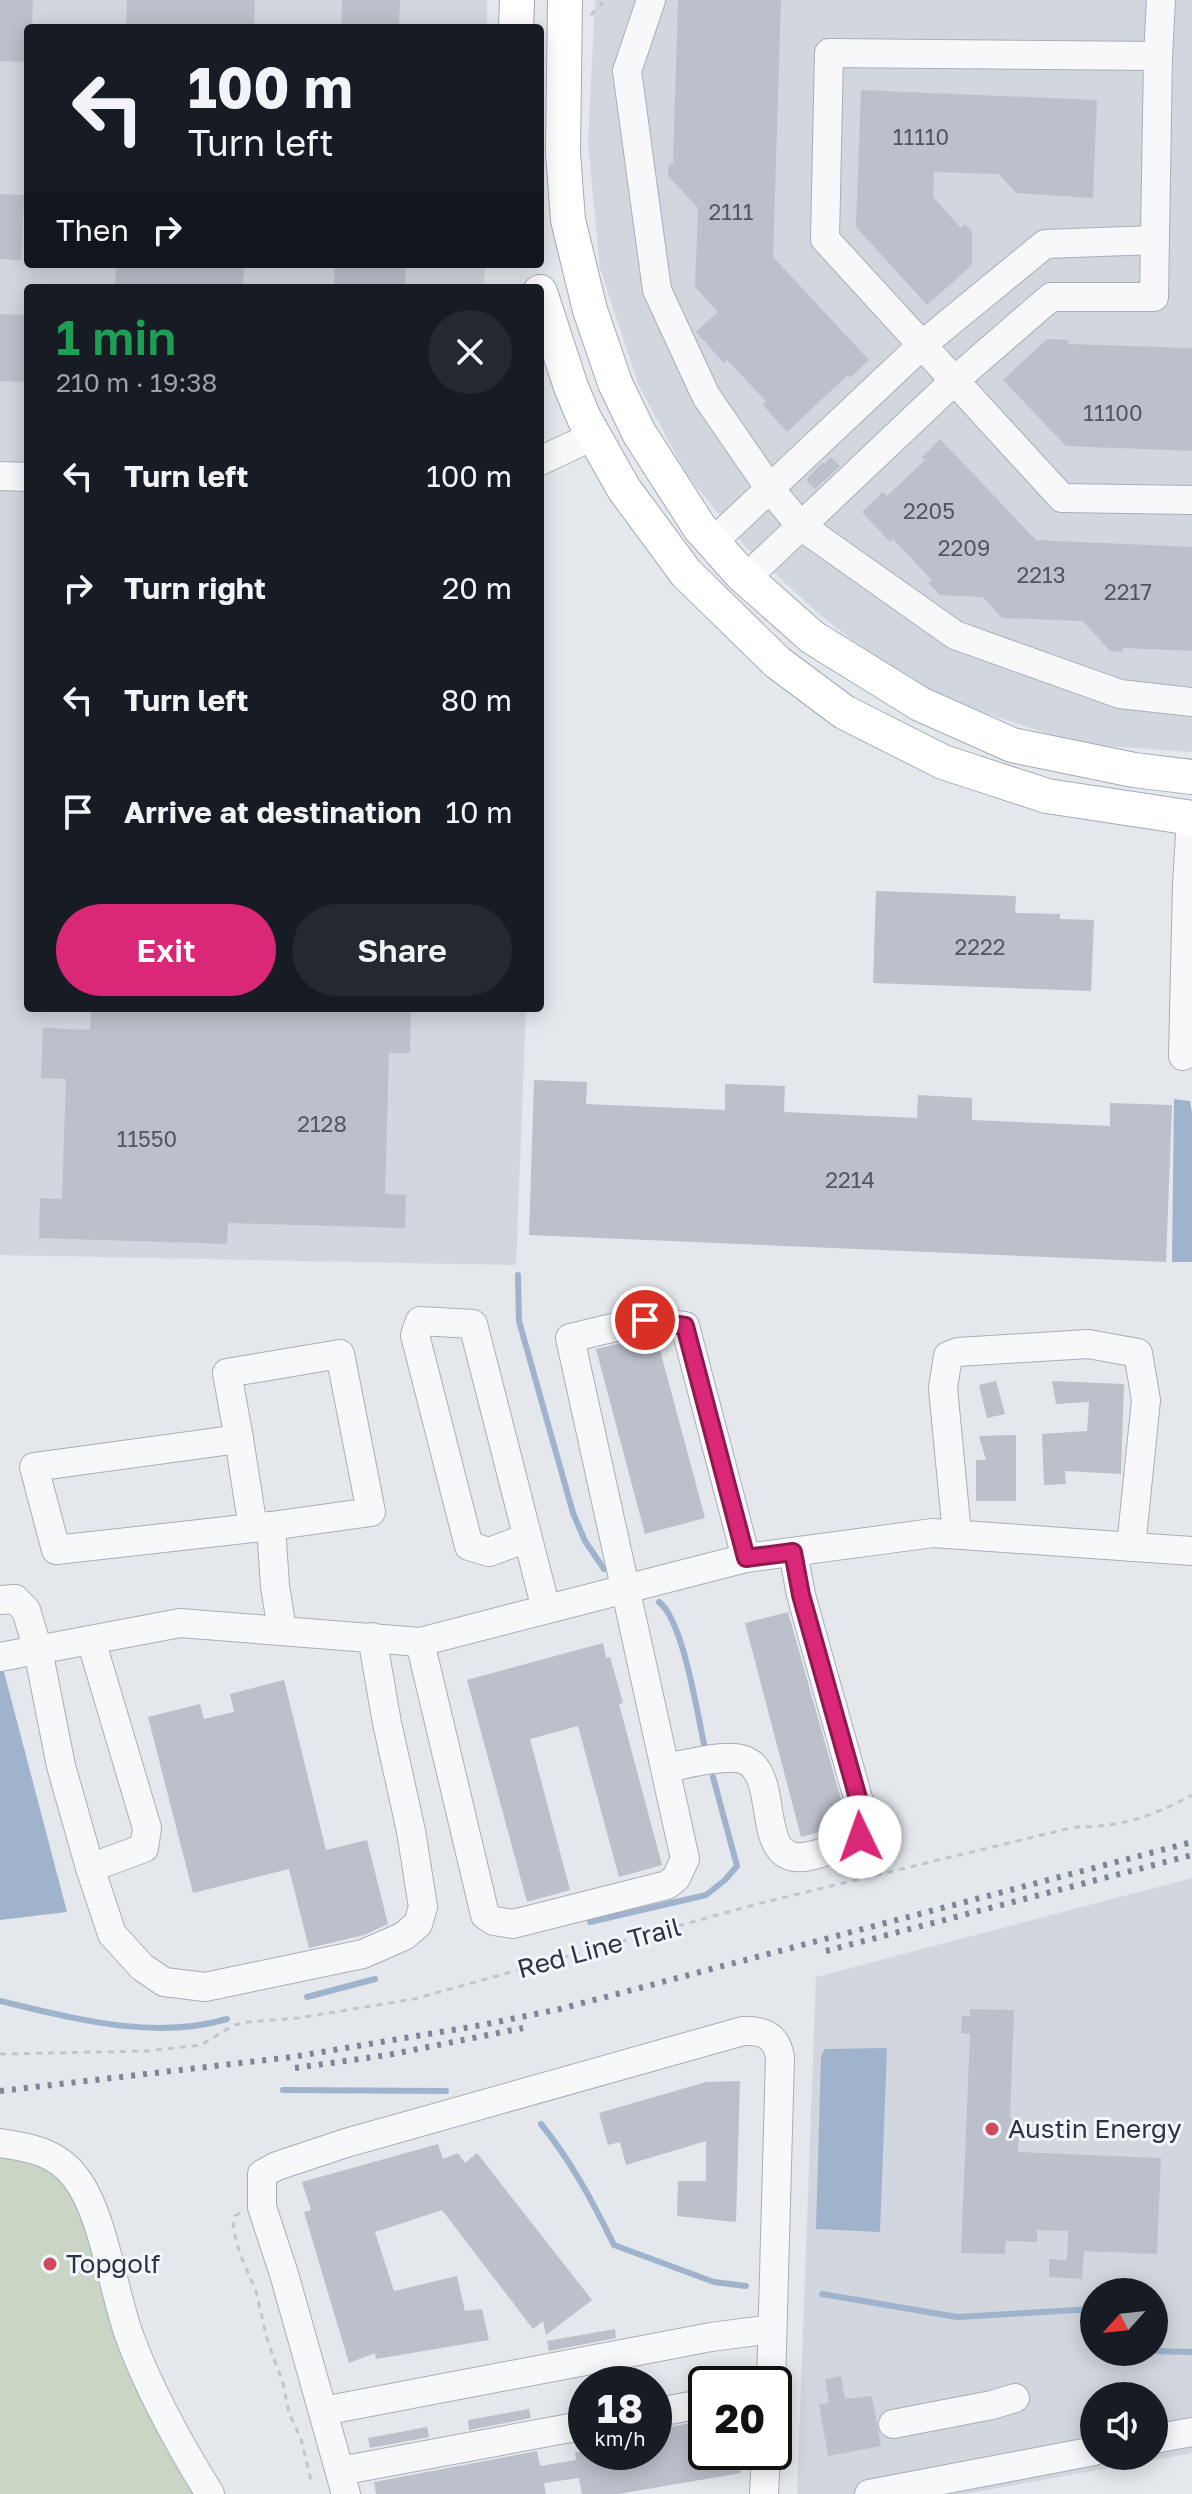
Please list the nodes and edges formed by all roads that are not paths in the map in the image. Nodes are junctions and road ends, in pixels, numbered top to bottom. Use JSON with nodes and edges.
{"nodes":[{"id":1,"x":517,"y":0,"type":"edge"},
{"id":2,"x":651,"y":0,"type":"edge"},
{"id":3,"x":1161,"y":0,"type":"edge"},
{"id":4,"x":576,"y":10,"type":"edge"},
{"id":5,"x":516,"y":24,"type":"edge"},
{"id":6,"x":1158,"y":56,"type":"junction"},
{"id":7,"x":1155,"y":240,"type":"junction"},
{"id":8,"x":544,"y":303,"type":"edge"},
{"id":9,"x":922,"y":345,"type":"junction"},
{"id":10,"x":954,"y":381,"type":"junction"},
{"id":11,"x":593,"y":436,"type":"junction"},
{"id":12,"x":544,"y":459,"type":"edge"},
{"id":13,"x":0,"y":476,"type":"edge"},
{"id":14,"x":24,"y":477,"type":"edge"},
{"id":15,"x":770,"y":489,"type":"junction"},
{"id":16,"x":1192,"y":500,"type":"edge"},
{"id":17,"x":801,"y":526,"type":"junction"},
{"id":18,"x":713,"y":542,"type":"junction"},
{"id":19,"x":686,"y":573,"type":"junction"},
{"id":20,"x":746,"y":578,"type":"junction"},
{"id":21,"x":720,"y":608,"type":"junction"},
{"id":22,"x":1192,"y":702,"type":"edge"},
{"id":23,"x":1192,"y":777,"type":"edge"},
{"id":24,"x":1192,"y":818,"type":"edge"},
{"id":25,"x":1183,"y":1056,"type":"dead end"},
{"id":26,"x":239,"y":1439,"type":"junction"},
{"id":27,"x":262,"y":1527,"type":"junction"},
{"id":28,"x":957,"y":1534,"type":"junction"},
{"id":29,"x":527,"y":1538,"type":"junction"},
{"id":30,"x":1131,"y":1547,"type":"junction"},
{"id":31,"x":1192,"y":1551,"type":"edge"},
{"id":32,"x":793,"y":1552,"type":"junction"},
{"id":33,"x":746,"y":1558,"type":"junction"},
{"id":34,"x":626,"y":1587,"type":"junction"},
{"id":35,"x":0,"y":1600,"type":"edge"},
{"id":36,"x":546,"y":1609,"type":"junction"},
{"id":37,"x":282,"y":1630,"type":"junction"},
{"id":38,"x":372,"y":1637,"type":"junction"},
{"id":39,"x":91,"y":1640,"type":"junction"},
{"id":40,"x":420,"y":1642,"type":"junction"},
{"id":41,"x":38,"y":1650,"type":"junction"},
{"id":42,"x":0,"y":1657,"type":"edge"},
{"id":43,"x":665,"y":1768,"type":"junction"},
{"id":44,"x":90,"y":1868,"type":"junction"},
{"id":45,"x":0,"y":2143,"type":"edge"},
{"id":46,"x":772,"y":2329,"type":"junction"},
{"id":47,"x":771,"y":2366,"type":"edge"},
{"id":48,"x":1015,"y":2398,"type":"dead end"},
{"id":49,"x":323,"y":2411,"type":"junction"},
{"id":50,"x":893,"y":2424,"type":"dead end"},
{"id":51,"x":568,"y":2429,"type":"edge"},
{"id":52,"x":1192,"y":2432,"type":"edge"},
{"id":53,"x":1168,"y":2436,"type":"edge"},
{"id":54,"x":1080,"y":2454,"type":"edge"},
{"id":55,"x":765,"y":2470,"type":"edge"},
{"id":56,"x":343,"y":2482,"type":"edge"},
{"id":57,"x":210,"y":2494,"type":"edge"},
{"id":58,"x":764,"y":2494,"type":"edge"},
{"id":59,"x":869,"y":2494,"type":"edge"}],
"edges":[{"from":1,"to":5,"type":"main road"},
{"from":2,"to":15,"type":"street"},
{"from":3,"to":6,"type":"street"},
{"from":4,"to":18,"type":"main road"},
{"from":6,"to":7,"type":"street"},
{"from":6,"to":9,"type":"street"},
{"from":7,"to":9,"type":"street"},
{"from":7,"to":10,"type":"street"},
{"from":8,"to":11,"type":"main road"},
{"from":9,"to":10,"type":"street"},
{"from":9,"to":15,"type":"street"},
{"from":10,"to":16,"type":"street"},
{"from":10,"to":17,"type":"street"},
{"from":11,"to":12,"type":"street"},
{"from":11,"to":19,"type":"main road"},
{"from":13,"to":14,"type":"street"},
{"from":15,"to":17,"type":"street"},
{"from":15,"to":18,"type":"street"},
{"from":17,"to":20,"type":"street"},
{"from":17,"to":22,"type":"street"},
{"from":18,"to":19,"type":"main road"},
{"from":18,"to":20,"type":"main road"},
{"from":19,"to":21,"type":"main road"},
{"from":20,"to":21,"type":"main road"},
{"from":20,"to":23,"type":"main road"},
{"from":21,"to":24,"type":"main road"},
{"from":23,"to":24,"type":"main road"},
{"from":24,"to":25,"type":"street"},
{"from":26,"to":27,"type":"street"},
{"from":26,"to":27,"type":"street"},
{"from":26,"to":27,"type":"street"},
{"from":27,"to":37,"type":"street"},
{"from":28,"to":30,"type":"street"},
{"from":28,"to":30,"type":"street"},
{"from":28,"to":32,"type":"street"},
{"from":29,"to":29,"type":"street"},
{"from":29,"to":36,"type":"street"},
{"from":30,"to":31,"type":"street"},
{"from":32,"to":33,"type":"street"},
{"from":32,"to":43,"type":"street"},
{"from":33,"to":34,"type":"street"},
{"from":33,"to":34,"type":"street"},
{"from":34,"to":36,"type":"street"},
{"from":34,"to":43,"type":"street"},
{"from":35,"to":41,"type":"street"},
{"from":36,"to":40,"type":"street"},
{"from":37,"to":38,"type":"street"},
{"from":37,"to":39,"type":"street"},
{"from":38,"to":40,"type":"street"},
{"from":38,"to":44,"type":"street"},
{"from":39,"to":41,"type":"street"},
{"from":39,"to":44,"type":"street"},
{"from":40,"to":43,"type":"street"},
{"from":41,"to":42,"type":"street"},
{"from":41,"to":44,"type":"street"},
{"from":45,"to":57,"type":"street"},
{"from":46,"to":47,"type":"street"},
{"from":46,"to":49,"type":"street"},
{"from":46,"to":49,"type":"street"},
{"from":48,"to":50,"type":"street"},
{"from":49,"to":56,"type":"street"},
{"from":51,"to":56,"type":"street"},
{"from":52,"to":53,"type":"street"},
{"from":54,"to":59,"type":"street"},
{"from":55,"to":58,"type":"street"}]}
